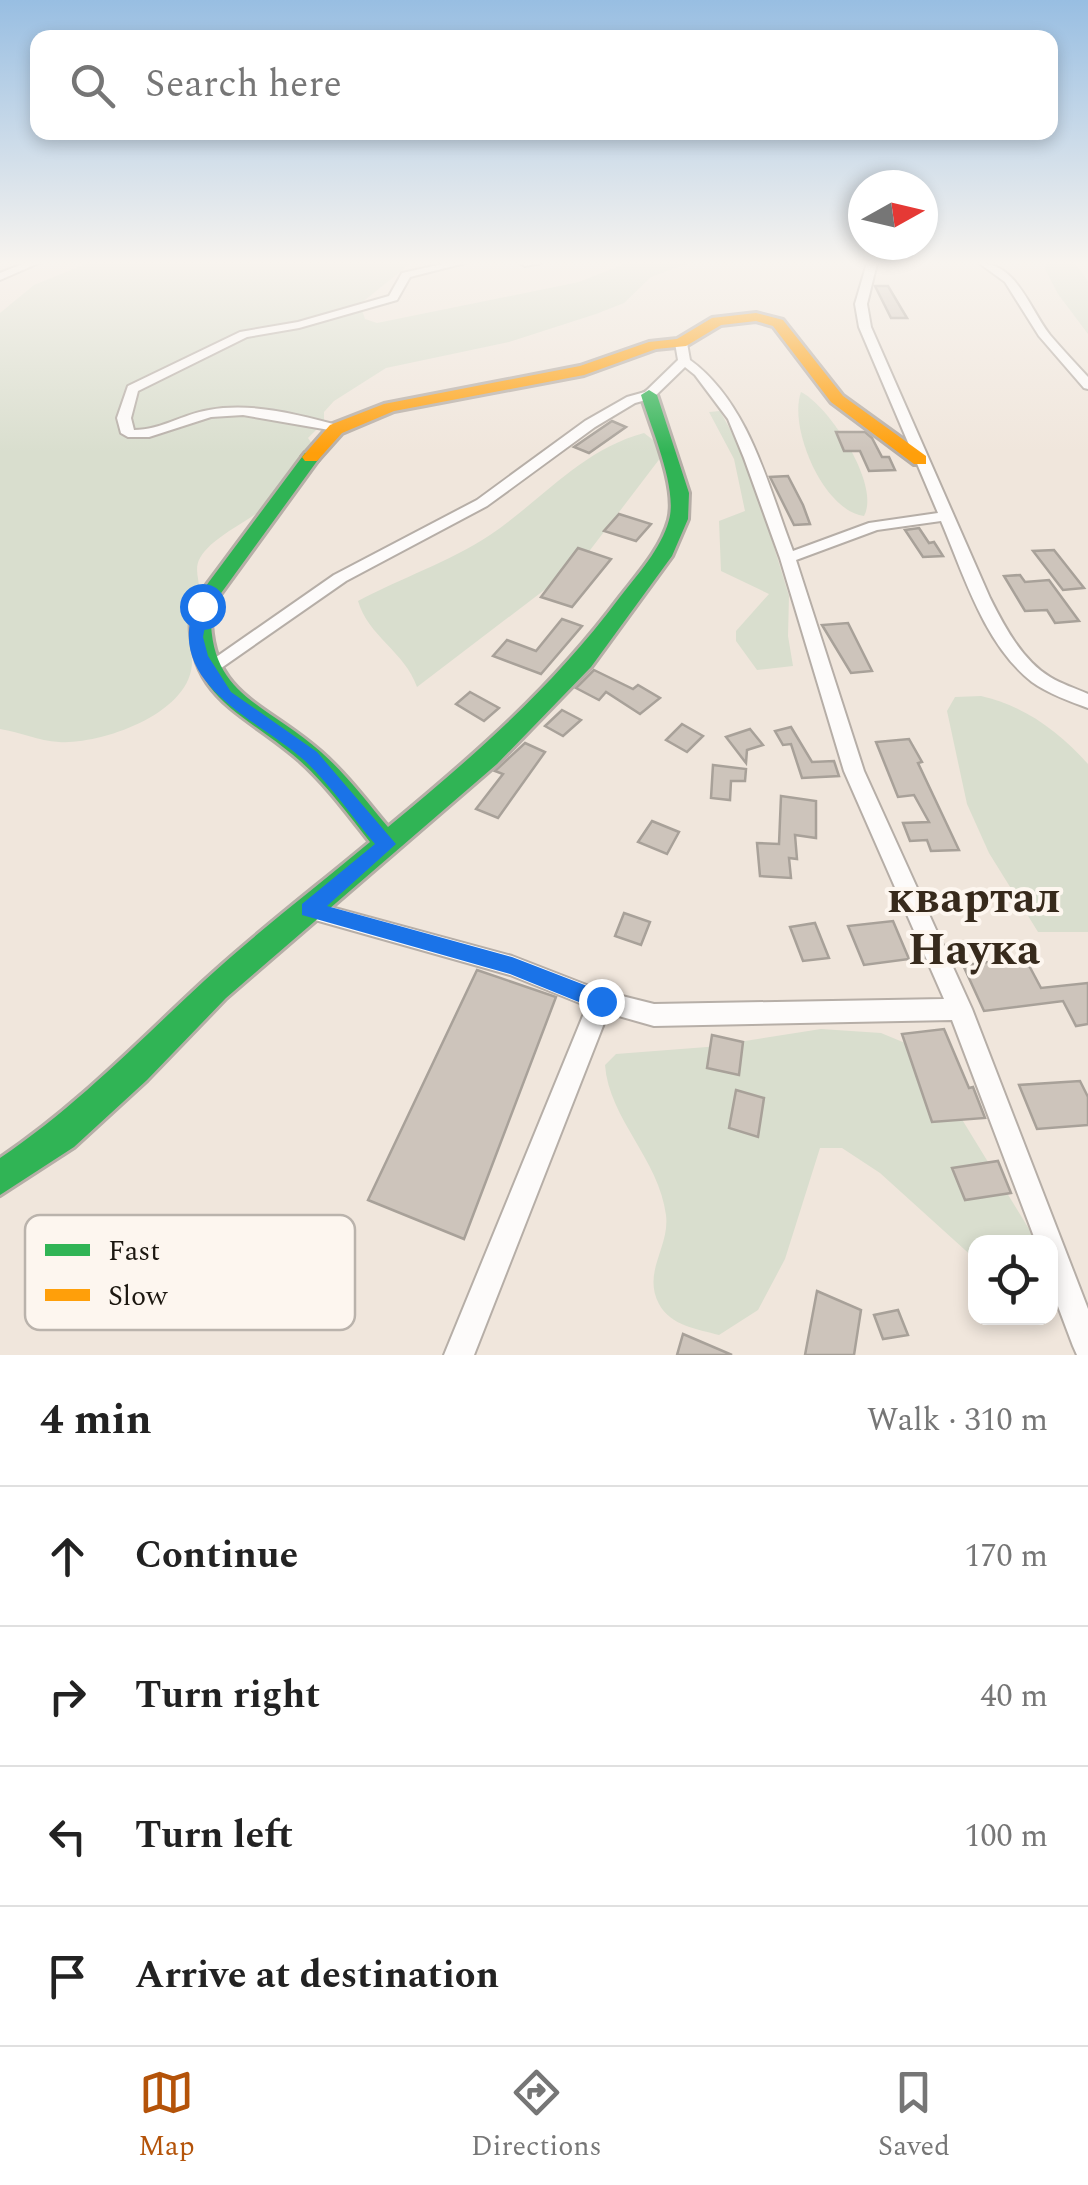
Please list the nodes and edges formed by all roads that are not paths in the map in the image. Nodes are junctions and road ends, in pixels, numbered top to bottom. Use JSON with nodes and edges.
{"nodes":[{"id":1,"x":291,"y":326,"type":"edge"},
{"id":2,"x":711,"y":326,"type":"edge"},
{"id":3,"x":781,"y":326,"type":"edge"},
{"id":4,"x":864,"y":326,"type":"edge"},
{"id":5,"x":1038,"y":326,"type":"edge"},
{"id":6,"x":682,"y":352,"type":"junction"},
{"id":7,"x":1088,"y":385,"type":"edge"},
{"id":8,"x":649,"y":395,"type":"junction"},
{"id":9,"x":336,"y":429,"type":"junction"},
{"id":10,"x":920,"y":460,"type":"junction"},
{"id":11,"x":946,"y":516,"type":"junction"},
{"id":12,"x":788,"y":558,"type":"junction"},
{"id":13,"x":208,"y":669,"type":"junction"},
{"id":14,"x":1088,"y":702,"type":"edge"},
{"id":15,"x":387,"y":844,"type":"junction"},
{"id":16,"x":309,"y":910,"type":"junction"},
{"id":17,"x":601,"y":1001,"type":"junction"},
{"id":18,"x":960,"y":1009,"type":"junction"},
{"id":19,"x":0,"y":1178,"type":"edge"},
{"id":20,"x":1046,"y":1235,"type":"edge"},
{"id":21,"x":1058,"y":1266,"type":"edge"},
{"id":22,"x":1088,"y":1346,"type":"edge"},
{"id":23,"x":459,"y":1355,"type":"edge"}],
"edges":[{"from":1,"to":9,"type":"street"},
{"from":2,"to":6,"type":"street"},
{"from":3,"to":10,"type":"street"},
{"from":4,"to":10,"type":"street"},
{"from":5,"to":7,"type":"street"},
{"from":6,"to":8,"type":"street"},
{"from":6,"to":9,"type":"street"},
{"from":6,"to":12,"type":"street"},
{"from":8,"to":13,"type":"street"},
{"from":8,"to":15,"type":"street"},
{"from":9,"to":13,"type":"street"},
{"from":10,"to":11,"type":"street"},
{"from":11,"to":12,"type":"street"},
{"from":11,"to":14,"type":"street"},
{"from":12,"to":18,"type":"street"},
{"from":13,"to":15,"type":"street"},
{"from":15,"to":16,"type":"street"},
{"from":16,"to":17,"type":"street"},
{"from":16,"to":19,"type":"street"},
{"from":17,"to":18,"type":"street"},
{"from":17,"to":23,"type":"street"},
{"from":18,"to":20,"type":"street"},
{"from":21,"to":22,"type":"street"}]}
